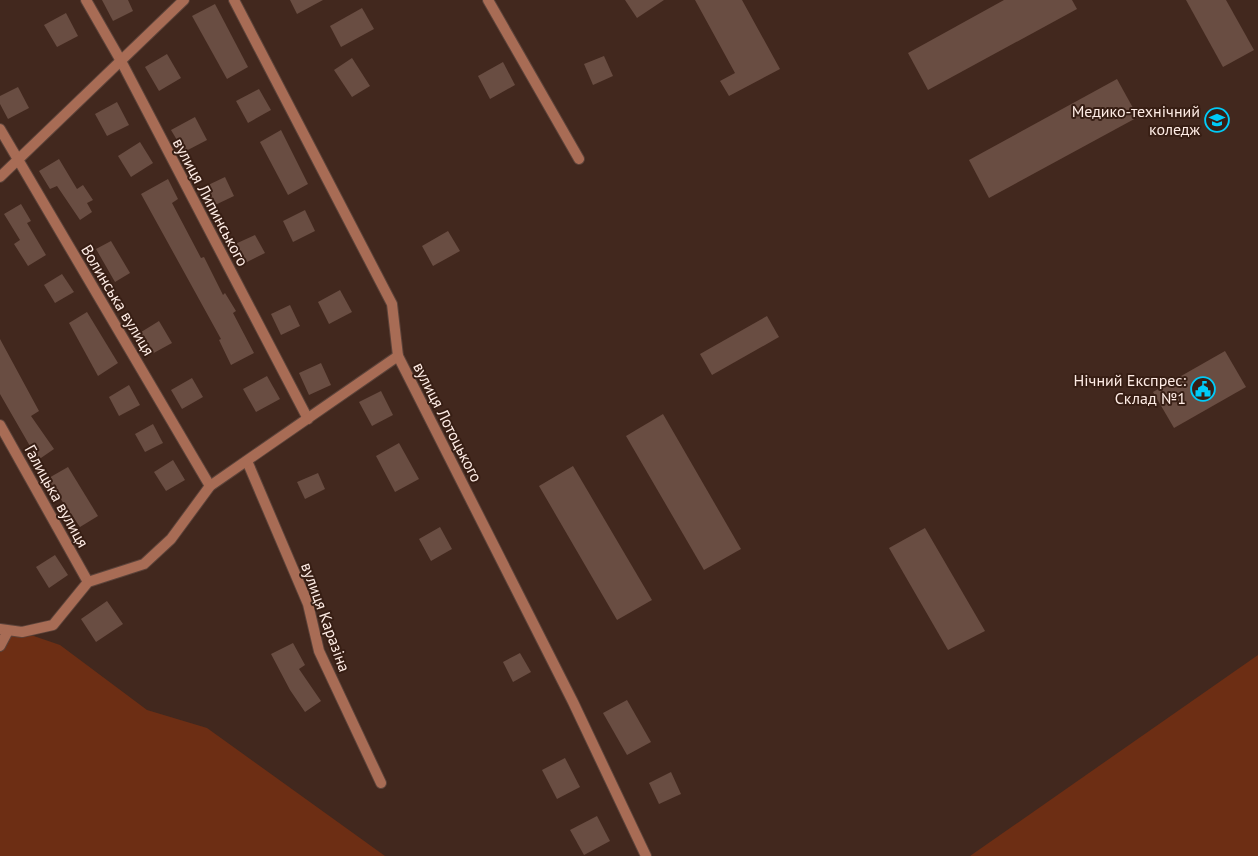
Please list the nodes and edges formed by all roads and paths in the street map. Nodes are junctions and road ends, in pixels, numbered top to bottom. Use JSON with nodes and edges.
{"nodes":[{"id":1,"x":86,"y":0,"type":"edge"},
{"id":2,"x":184,"y":0,"type":"edge"},
{"id":3,"x":234,"y":0,"type":"edge"},
{"id":4,"x":488,"y":0,"type":"edge"},
{"id":5,"x":121,"y":62,"type":"junction"},
{"id":6,"x":0,"y":129,"type":"edge"},
{"id":7,"x":579,"y":159,"type":"dead end"},
{"id":8,"x":18,"y":160,"type":"junction"},
{"id":9,"x":0,"y":177,"type":"edge"},
{"id":10,"x":398,"y":356,"type":"junction"},
{"id":11,"x":308,"y":419,"type":"junction"},
{"id":12,"x":0,"y":425,"type":"edge"},
{"id":13,"x":247,"y":461,"type":"junction"},
{"id":14,"x":210,"y":486,"type":"junction"},
{"id":15,"x":88,"y":582,"type":"junction"},
{"id":16,"x":4,"y":630,"type":"edge"},
{"id":17,"x":0,"y":646,"type":"edge"},
{"id":18,"x":381,"y":782,"type":"dead end"},
{"id":19,"x":646,"y":856,"type":"edge"}],
"edges":[{"from":1,"to":5,"type":"street","name":"вулиця Липинського"},
{"from":2,"to":5,"type":"street"},
{"from":3,"to":10,"type":"street","name":"вулиця Лотоцького"},
{"from":4,"to":7,"type":"street"},
{"from":5,"to":8,"type":"street"},
{"from":5,"to":11,"type":"street","name":"вулиця Липинського"},
{"from":6,"to":8,"type":"street","name":"Волинська вулиця"},
{"from":8,"to":9,"type":"street"},
{"from":8,"to":14,"type":"street","name":"Волинська вулиця"},
{"from":10,"to":11,"type":"street"},
{"from":10,"to":19,"type":"street","name":"вулиця Лотоцького"},
{"from":11,"to":13,"type":"street"},
{"from":12,"to":15,"type":"street","name":"Галицька вулиця"},
{"from":13,"to":14,"type":"street"},
{"from":13,"to":18,"type":"street","name":"вулиця Каразіна"},
{"from":14,"to":15,"type":"street"},
{"from":15,"to":16,"type":"street"},
{"from":16,"to":17,"type":"street"}]}
